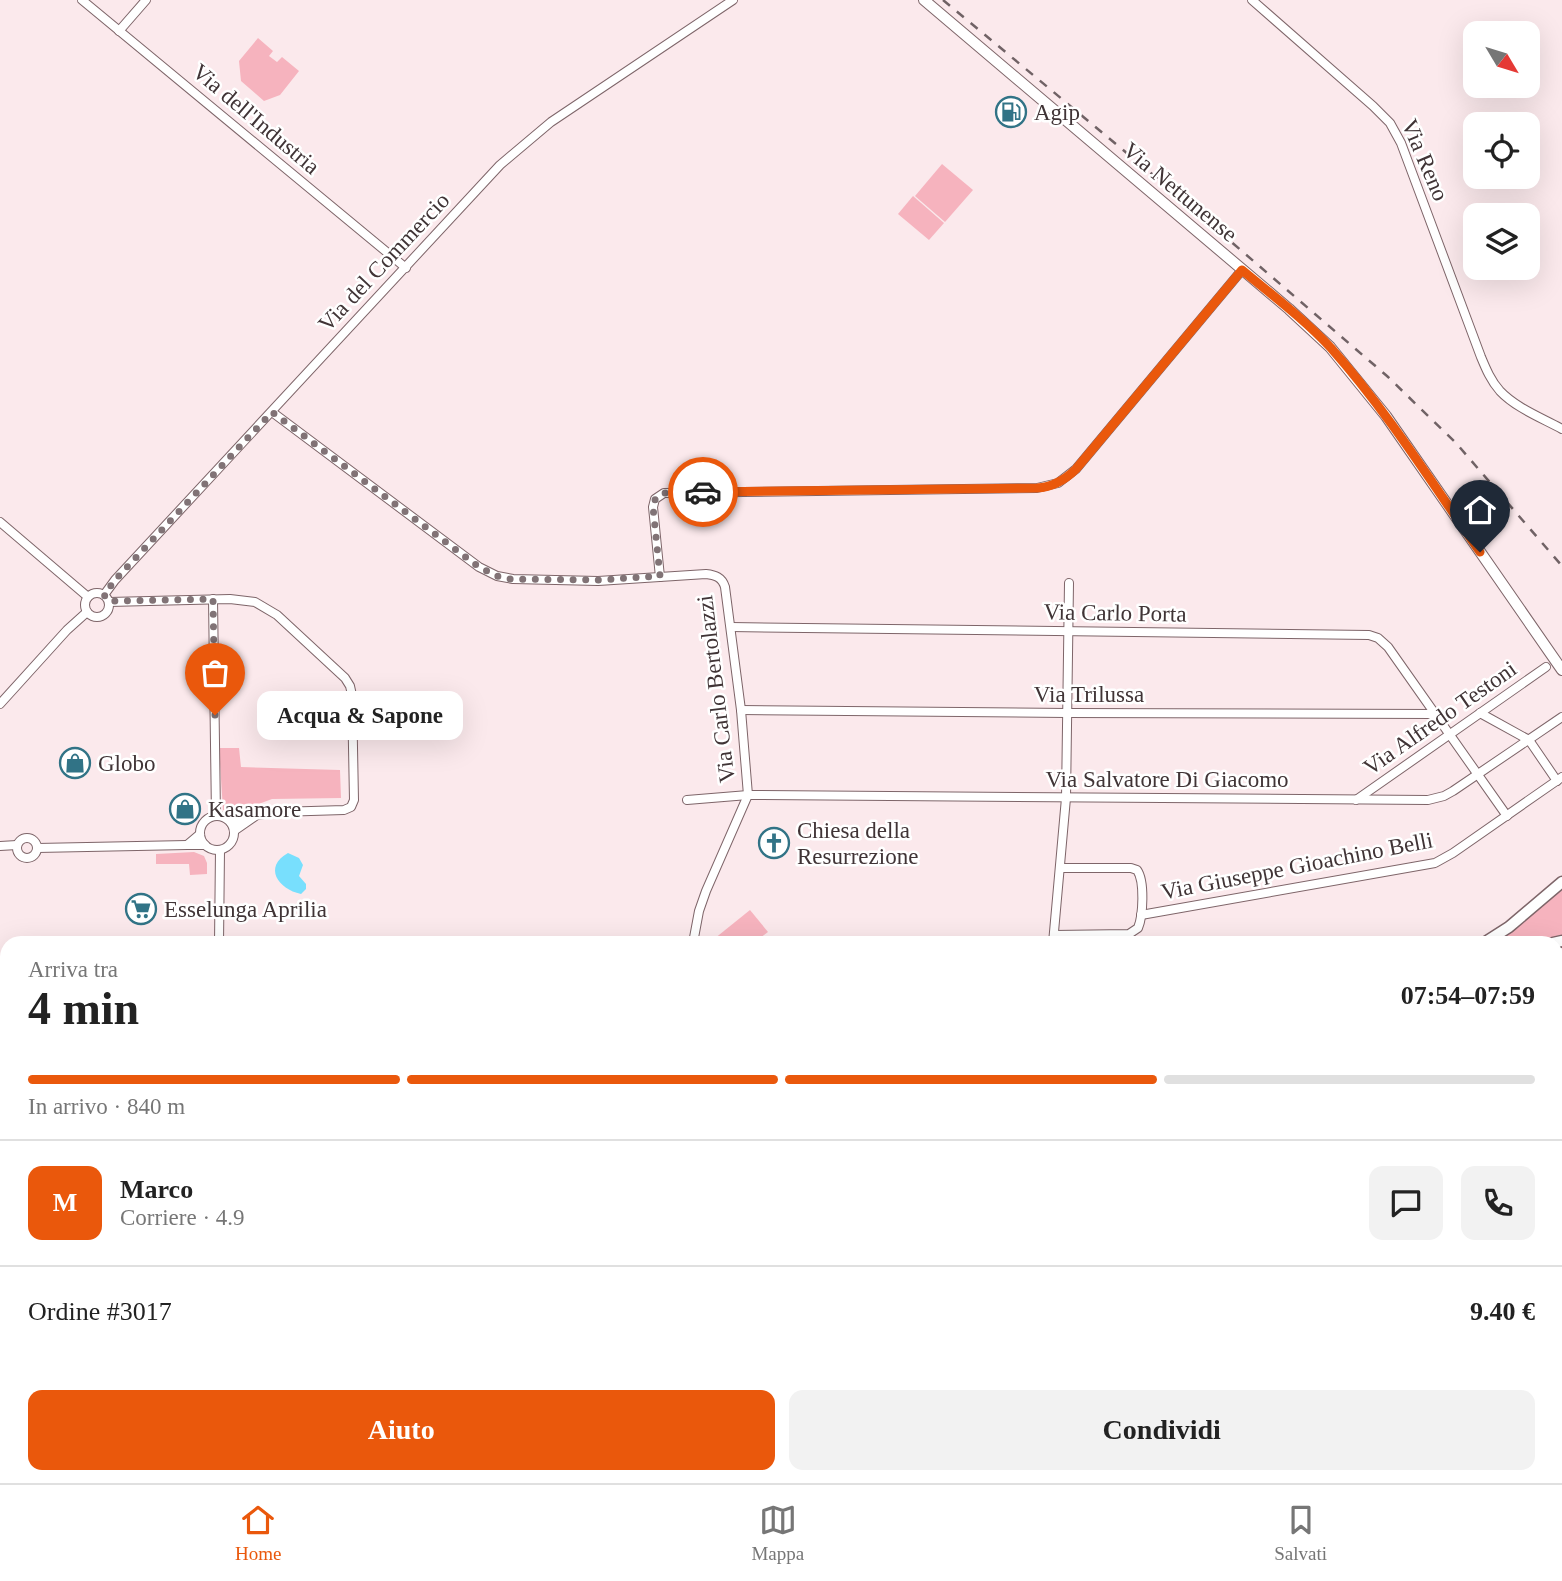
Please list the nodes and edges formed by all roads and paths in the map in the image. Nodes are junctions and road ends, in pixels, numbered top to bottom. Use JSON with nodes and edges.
{"nodes":[{"id":1,"x":82,"y":0,"type":"edge"},
{"id":2,"x":146,"y":0,"type":"edge"},
{"id":3,"x":733,"y":0,"type":"edge"},
{"id":4,"x":924,"y":0,"type":"edge"},
{"id":5,"x":1252,"y":0,"type":"edge"},
{"id":6,"x":119,"y":31,"type":"junction"},
{"id":7,"x":406,"y":268,"type":"junction"},
{"id":8,"x":1242,"y":270,"type":"junction"},
{"id":9,"x":272,"y":412,"type":"junction"},
{"id":10,"x":1562,"y":429,"type":"edge"},
{"id":11,"x":0,"y":522,"type":"edge"},
{"id":12,"x":660,"y":576,"type":"junction"},
{"id":13,"x":1069,"y":583,"type":"dead end"},
{"id":14,"x":88,"y":597,"type":"junction"},
{"id":15,"x":106,"y":598,"type":"junction"},
{"id":16,"x":213,"y":599,"type":"junction"},
{"id":17,"x":87,"y":612,"type":"junction"},
{"id":18,"x":731,"y":627,"type":"junction"},
{"id":19,"x":1069,"y":632,"type":"junction"},
{"id":20,"x":1546,"y":667,"type":"dead end"},
{"id":21,"x":1562,"y":670,"type":"edge"},
{"id":22,"x":0,"y":704,"type":"edge"},
{"id":23,"x":741,"y":710,"type":"junction"},
{"id":24,"x":1067,"y":713,"type":"junction"},
{"id":25,"x":1480,"y":713,"type":"junction"},
{"id":26,"x":1436,"y":714,"type":"junction"},
{"id":27,"x":1562,"y":717,"type":"edge"},
{"id":28,"x":1450,"y":734,"type":"junction"},
{"id":29,"x":1529,"y":740,"type":"junction"},
{"id":30,"x":1478,"y":775,"type":"junction"},
{"id":31,"x":1560,"y":779,"type":"edge"},
{"id":32,"x":748,"y":795,"type":"junction"},
{"id":33,"x":1066,"y":798,"type":"junction"},
{"id":34,"x":687,"y":800,"type":"dead end"},
{"id":35,"x":1356,"y":800,"type":"junction"},
{"id":36,"x":216,"y":816,"type":"junction"},
{"id":37,"x":1507,"y":816,"type":"junction"},
{"id":38,"x":232,"y":827,"type":"junction"},
{"id":39,"x":200,"y":834,"type":"junction"},
{"id":40,"x":17,"y":845,"type":"junction"},
{"id":41,"x":187,"y":845,"type":"junction"},
{"id":42,"x":205,"y":845,"type":"junction"},
{"id":43,"x":0,"y":846,"type":"edge"},
{"id":44,"x":37,"y":848,"type":"junction"},
{"id":45,"x":220,"y":850,"type":"junction"},
{"id":46,"x":1060,"y":868,"type":"junction"},
{"id":47,"x":1562,"y":882,"type":"edge"},
{"id":48,"x":1141,"y":915,"type":"junction"},
{"id":49,"x":219,"y":936,"type":"edge"},
{"id":50,"x":694,"y":936,"type":"edge"},
{"id":51,"x":1054,"y":936,"type":"edge"},
{"id":52,"x":1098,"y":936,"type":"edge"},
{"id":53,"x":1494,"y":936,"type":"edge"}],
"edges":[{"from":1,"to":6,"type":"street","name":"Via dell'Industria"},
{"from":2,"to":6,"type":"street"},
{"from":3,"to":7,"type":"street","name":"Via del Commercio"},
{"from":4,"to":8,"type":"main road","name":"Via Nettunense"},
{"from":5,"to":10,"type":"street","name":"Via Reno"},
{"from":6,"to":7,"type":"street","name":"Via dell'Industria"},
{"from":7,"to":9,"type":"street","name":"Via del Commercio"},
{"from":8,"to":12,"type":"street"},
{"from":8,"to":21,"type":"main road","name":"Via Nettunense"},
{"from":9,"to":12,"type":"street","name":"Via Carlo Bertolazzi"},
{"from":9,"to":15,"type":"street","name":"Via del Commercio"},
{"from":11,"to":14,"type":"street"},
{"from":12,"to":18,"type":"street","name":"Via Carlo Bertolazzi"},
{"from":13,"to":19,"type":"street"},
{"from":14,"to":15,"type":"street"},
{"from":14,"to":17,"type":"street"},
{"from":15,"to":16,"type":"street"},
{"from":15,"to":17,"type":"street"},
{"from":16,"to":36,"type":"street"},
{"from":16,"to":38,"type":"street"},
{"from":17,"to":22,"type":"street"},
{"from":18,"to":19,"type":"street","name":"Via Carlo Porta"},
{"from":18,"to":23,"type":"street","name":"Via Carlo Bertolazzi"},
{"from":19,"to":24,"type":"street"},
{"from":19,"to":26,"type":"street","name":"Via Carlo Porta"},
{"from":20,"to":25,"type":"street","name":"Via Alfredo Testoni"},
{"from":23,"to":24,"type":"street","name":"Via Trilussa"},
{"from":23,"to":32,"type":"street","name":"Via Carlo Bertolazzi"},
{"from":24,"to":26,"type":"street","name":"Via Trilussa"},
{"from":24,"to":33,"type":"street"},
{"from":25,"to":28,"type":"street","name":"Via Alfredo Testoni"},
{"from":25,"to":29,"type":"street"},
{"from":26,"to":28,"type":"street","name":"Via Carlo Porta"},
{"from":27,"to":29,"type":"street","name":"Via Salvatore Di Giacomo"},
{"from":28,"to":30,"type":"street","name":"Via Carlo Porta"},
{"from":28,"to":35,"type":"street","name":"Via Alfredo Testoni"},
{"from":29,"to":30,"type":"street","name":"Via Salvatore Di Giacomo"},
{"from":29,"to":31,"type":"street"},
{"from":30,"to":35,"type":"street","name":"Via Salvatore Di Giacomo"},
{"from":30,"to":37,"type":"street","name":"Via Carlo Porta"},
{"from":31,"to":37,"type":"street","name":"Via Giuseppe Gioachino Belli"},
{"from":32,"to":33,"type":"street","name":"Via Salvatore Di Giacomo"},
{"from":32,"to":34,"type":"street","name":"Via Salvatore Di Giacomo"},
{"from":32,"to":50,"type":"street"},
{"from":33,"to":35,"type":"street","name":"Via Salvatore Di Giacomo"},
{"from":33,"to":46,"type":"street"},
{"from":36,"to":38,"type":"street"},
{"from":36,"to":39,"type":"street"},
{"from":37,"to":48,"type":"street","name":"Via Giuseppe Gioachino Belli"},
{"from":38,"to":45,"type":"street"},
{"from":39,"to":41,"type":"street"},
{"from":39,"to":42,"type":"street"},
{"from":40,"to":43,"type":"street"},
{"from":40,"to":44,"type":"street"},
{"from":40,"to":44,"type":"street"},
{"from":41,"to":42,"type":"street"},
{"from":41,"to":44,"type":"street"},
{"from":42,"to":45,"type":"street"},
{"from":45,"to":49,"type":"street"},
{"from":46,"to":48,"type":"street"},
{"from":46,"to":51,"type":"street"},
{"from":47,"to":53,"type":"highway"},
{"from":48,"to":52,"type":"street"}]}
